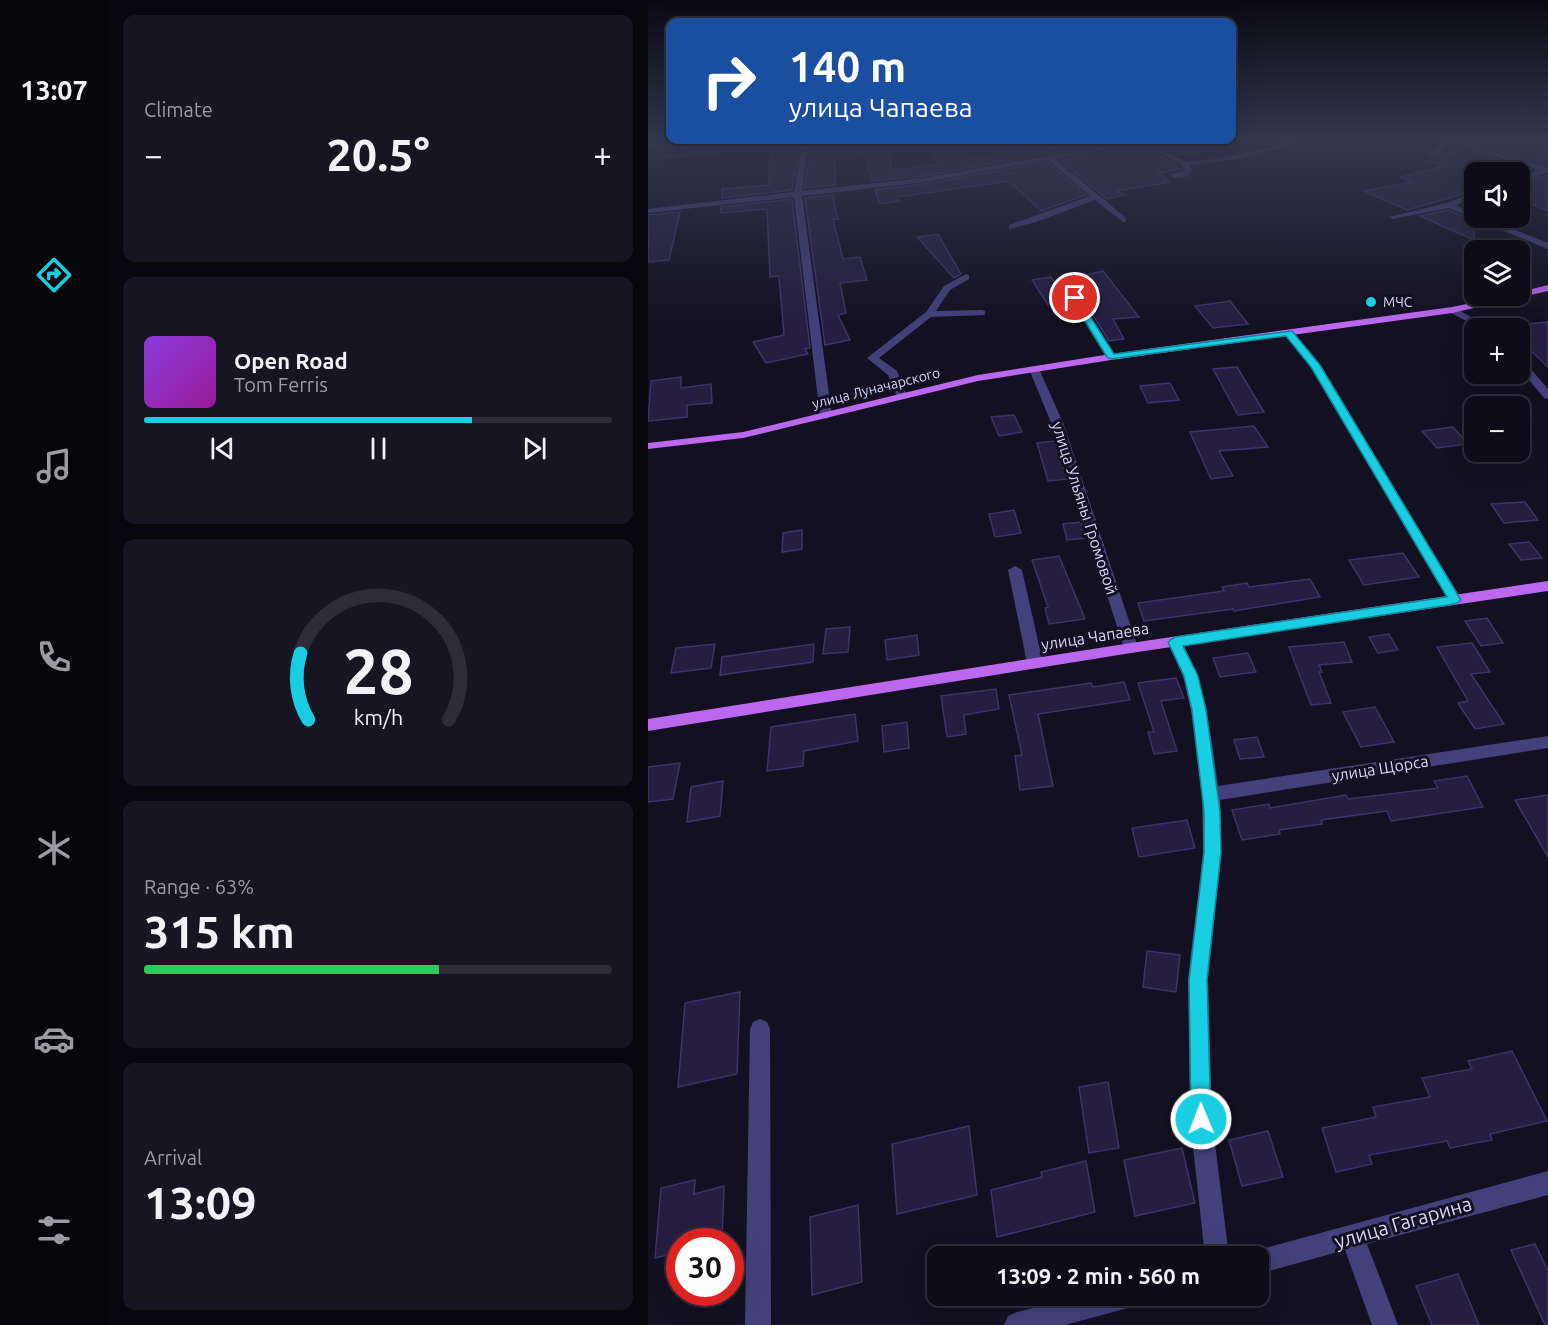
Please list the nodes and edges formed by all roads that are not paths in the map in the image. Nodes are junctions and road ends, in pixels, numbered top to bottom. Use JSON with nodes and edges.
{"nodes":[{"id":1,"x":747,"y":200,"type":"edge"},
{"id":2,"x":799,"y":200,"type":"edge"},
{"id":3,"x":1087,"y":200,"type":"edge"},
{"id":4,"x":1098,"y":200,"type":"edge"},
{"id":5,"x":1462,"y":200,"type":"edge"},
{"id":6,"x":1449,"y":205,"type":"junction"},
{"id":7,"x":648,"y":211,"type":"edge"},
{"id":8,"x":1464,"y":212,"type":"edge"},
{"id":9,"x":1393,"y":217,"type":"dead end"},
{"id":10,"x":1123,"y":220,"type":"dead end"},
{"id":11,"x":1011,"y":227,"type":"dead end"},
{"id":12,"x":1504,"y":228,"type":"edge"},
{"id":13,"x":1548,"y":246,"type":"edge"},
{"id":14,"x":966,"y":277,"type":"dead end"},
{"id":15,"x":1063,"y":279,"type":"dead end"},
{"id":16,"x":1547,"y":289,"type":"edge"},
{"id":17,"x":1530,"y":293,"type":"edge"},
{"id":18,"x":1470,"y":306,"type":"edge"},
{"id":19,"x":1452,"y":310,"type":"junction"},
{"id":20,"x":982,"y":313,"type":"dead end"},
{"id":21,"x":928,"y":314,"type":"junction"},
{"id":22,"x":1467,"y":318,"type":"edge"},
{"id":23,"x":1288,"y":333,"type":"junction"},
{"id":24,"x":1111,"y":357,"type":"junction"},
{"id":25,"x":1034,"y":369,"type":"junction"},
{"id":26,"x":1530,"y":375,"type":"edge"},
{"id":27,"x":1548,"y":396,"type":"edge"},
{"id":28,"x":902,"y":397,"type":"junction"},
{"id":29,"x":826,"y":416,"type":"junction"},
{"id":30,"x":648,"y":446,"type":"edge"},
{"id":31,"x":1015,"y":570,"type":"dead end"},
{"id":32,"x":1548,"y":586,"type":"edge"},
{"id":33,"x":1455,"y":600,"type":"junction"},
{"id":34,"x":1175,"y":642,"type":"junction"},
{"id":35,"x":1131,"y":648,"type":"junction"},
{"id":36,"x":1035,"y":663,"type":"junction"},
{"id":37,"x":648,"y":725,"type":"edge"},
{"id":38,"x":1548,"y":742,"type":"edge"},
{"id":39,"x":1211,"y":794,"type":"junction"},
{"id":40,"x":760,"y":1029,"type":"dead end"},
{"id":41,"x":1548,"y":1183,"type":"edge"},
{"id":42,"x":1352,"y":1236,"type":"junction"},
{"id":43,"x":1215,"y":1246,"type":"edge"},
{"id":44,"x":1269,"y":1259,"type":"edge"},
{"id":45,"x":1090,"y":1306,"type":"edge"},
{"id":46,"x":758,"y":1325,"type":"edge"},
{"id":47,"x":1017,"y":1325,"type":"edge"},
{"id":48,"x":1385,"y":1325,"type":"edge"}],
"edges":[{"from":1,"to":7,"type":"street"},
{"from":2,"to":29,"type":"street"},
{"from":3,"to":11,"type":"street"},
{"from":4,"to":10,"type":"street"},
{"from":5,"to":6,"type":"street"},
{"from":6,"to":8,"type":"street"},
{"from":6,"to":9,"type":"street"},
{"from":12,"to":13,"type":"street"},
{"from":14,"to":21,"type":"street"},
{"from":15,"to":24,"type":"street"},
{"from":16,"to":17,"type":"main road","name":"улица Луначарского"},
{"from":18,"to":19,"type":"main road","name":"улица Луначарского"},
{"from":19,"to":22,"type":"street"},
{"from":19,"to":23,"type":"main road","name":"улица Луначарского"},
{"from":20,"to":21,"type":"street"},
{"from":21,"to":28,"type":"street"},
{"from":23,"to":24,"type":"main road","name":"улица Луначарского"},
{"from":23,"to":33,"type":"street"},
{"from":24,"to":25,"type":"main road","name":"улица Луначарского"},
{"from":25,"to":28,"type":"main road","name":"улица Луначарского"},
{"from":25,"to":35,"type":"street","name":"улица Ульяны Громовой"},
{"from":26,"to":27,"type":"street"},
{"from":28,"to":29,"type":"main road","name":"улица Луначарского"},
{"from":29,"to":30,"type":"main road","name":"улица Луначарского"},
{"from":31,"to":36,"type":"street"},
{"from":32,"to":33,"type":"main road","name":"улица Чапаева"},
{"from":33,"to":34,"type":"main road","name":"улица Чапаева"},
{"from":34,"to":35,"type":"main road","name":"улица Чапаева"},
{"from":34,"to":39,"type":"street"},
{"from":35,"to":36,"type":"main road","name":"улица Чапаева"},
{"from":36,"to":37,"type":"main road","name":"улица Чапаева"},
{"from":38,"to":39,"type":"street","name":"улица Щорса"},
{"from":39,"to":43,"type":"street"},
{"from":40,"to":46,"type":"street"},
{"from":41,"to":42,"type":"street","name":"улица Гагарина"},
{"from":42,"to":44,"type":"street","name":"улица Гагарина"},
{"from":42,"to":48,"type":"street"},
{"from":45,"to":47,"type":"street"}]}
